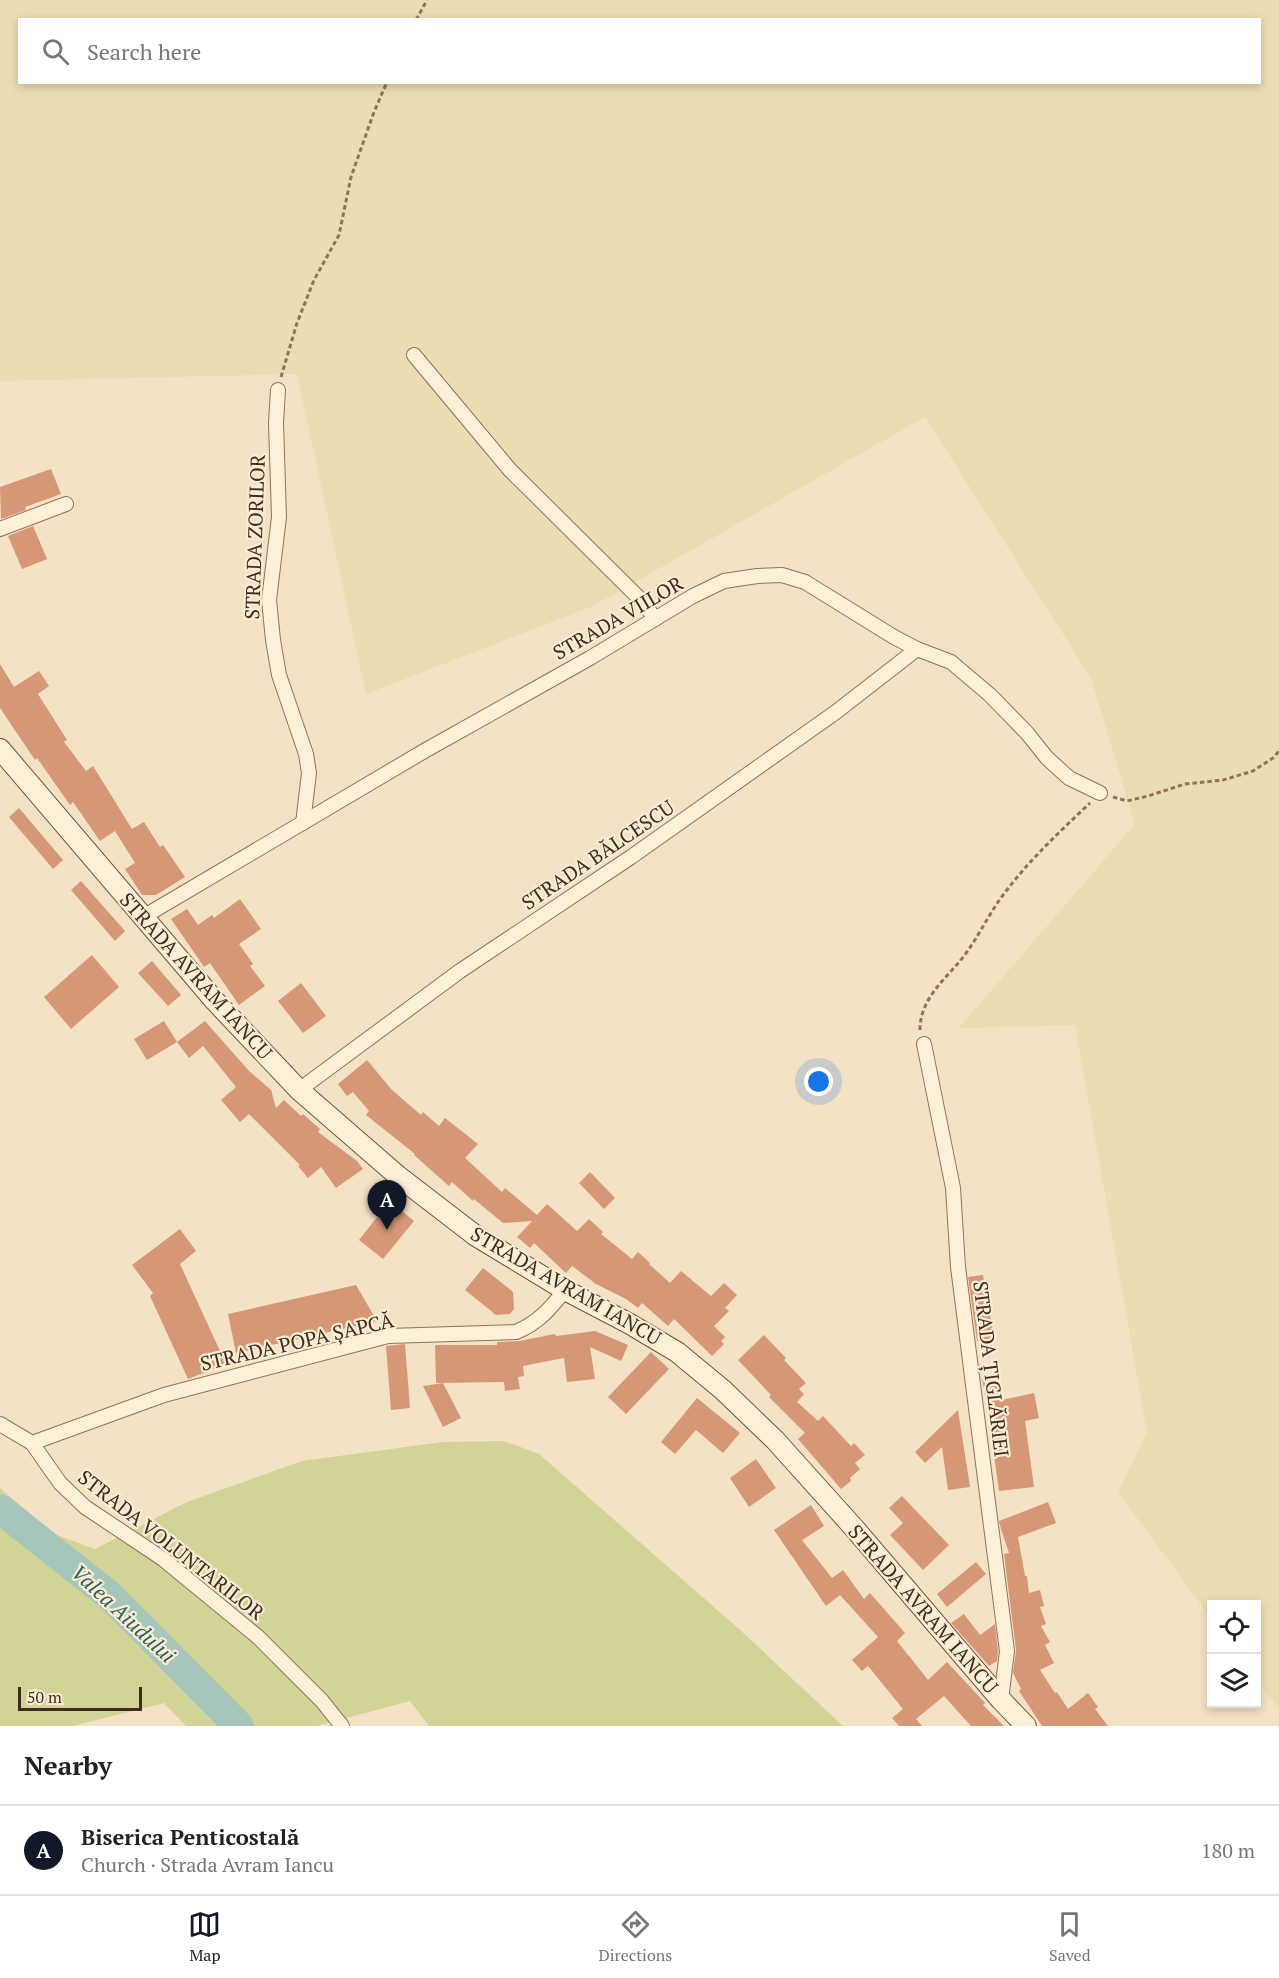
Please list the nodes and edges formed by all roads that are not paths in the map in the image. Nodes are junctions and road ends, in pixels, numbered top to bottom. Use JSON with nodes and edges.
{"nodes":[{"id":1,"x":414,"y":355,"type":"dead end"},
{"id":2,"x":278,"y":390,"type":"road end"},
{"id":3,"x":66,"y":504,"type":"dead end"},
{"id":4,"x":0,"y":529,"type":"edge"},
{"id":5,"x":655,"y":619,"type":"junction"},
{"id":6,"x":917,"y":650,"type":"junction"},
{"id":7,"x":0,"y":749,"type":"edge"},
{"id":8,"x":1100,"y":793,"type":"road end"},
{"id":9,"x":303,"y":824,"type":"junction"},
{"id":10,"x":143,"y":917,"type":"junction"},
{"id":11,"x":924,"y":1044,"type":"road end"},
{"id":12,"x":299,"y":1090,"type":"junction"},
{"id":13,"x":565,"y":1290,"type":"junction"},
{"id":14,"x":0,"y":1424,"type":"edge"},
{"id":15,"x":32,"y":1443,"type":"junction"},
{"id":16,"x":1001,"y":1700,"type":"junction"},
{"id":17,"x":342,"y":1726,"type":"edge"},
{"id":18,"x":1026,"y":1726,"type":"edge"}],
"edges":[{"from":1,"to":5,"type":"street"},
{"from":2,"to":9,"type":"street","name":"STRADA ZORILOR"},
{"from":3,"to":4,"type":"street"},
{"from":5,"to":6,"type":"street","name":"STRADA VIILOR"},
{"from":5,"to":9,"type":"street","name":"STRADA VIILOR"},
{"from":6,"to":8,"type":"street","name":"STRADA VIILOR"},
{"from":6,"to":12,"type":"street","name":"STRADA BĂLCESCU"},
{"from":7,"to":10,"type":"main road","name":"STRADA AVRAM IANCU"},
{"from":9,"to":10,"type":"street","name":"STRADA VIILOR"},
{"from":10,"to":12,"type":"main road","name":"STRADA AVRAM IANCU"},
{"from":11,"to":16,"type":"street","name":"STRADA ȚIGLĂRIEI"},
{"from":12,"to":13,"type":"main road","name":"STRADA AVRAM IANCU"},
{"from":13,"to":15,"type":"street","name":"STRADA POPA ȘAPCĂ"},
{"from":13,"to":16,"type":"main road","name":"STRADA AVRAM IANCU"},
{"from":14,"to":15,"type":"street","name":"STRADA VOLUNTARILOR"},
{"from":15,"to":17,"type":"street","name":"STRADA VOLUNTARILOR"},
{"from":16,"to":18,"type":"main road","name":"STRADA AVRAM IANCU"}]}
